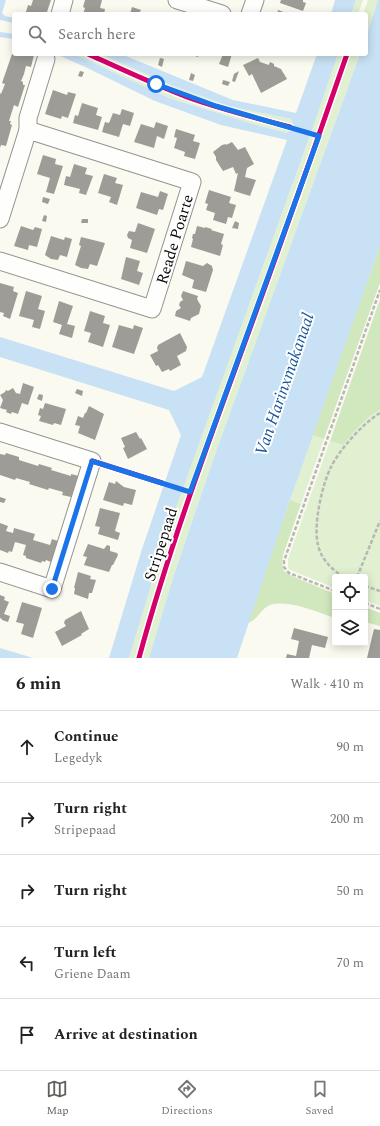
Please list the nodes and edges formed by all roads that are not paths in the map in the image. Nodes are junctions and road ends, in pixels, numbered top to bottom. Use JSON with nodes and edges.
{"nodes":[{"id":1,"x":64,"y":0,"type":"edge"},
{"id":2,"x":177,"y":0,"type":"edge"},
{"id":3,"x":255,"y":0,"type":"edge"},
{"id":4,"x":61,"y":12,"type":"edge"},
{"id":5,"x":216,"y":12,"type":"edge"},
{"id":6,"x":251,"y":12,"type":"edge"},
{"id":7,"x":46,"y":59,"type":"dead end"},
{"id":8,"x":28,"y":130,"type":"junction"},
{"id":9,"x":4,"y":193,"type":"edge"},
{"id":10,"x":0,"y":219,"type":"edge"},
{"id":11,"x":0,"y":261,"type":"edge"},
{"id":12,"x":0,"y":432,"type":"edge"},
{"id":13,"x":0,"y":572,"type":"edge"}],
"edges":[{"from":1,"to":4,"type":"street"},
{"from":2,"to":5,"type":"street"},
{"from":3,"to":6,"type":"street"},
{"from":7,"to":8,"type":"street"},
{"from":8,"to":9,"type":"street"},
{"from":8,"to":11,"type":"street","name":"Reade Poarte"},
{"from":9,"to":10,"type":"street"},
{"from":12,"to":13,"type":"street"}]}
